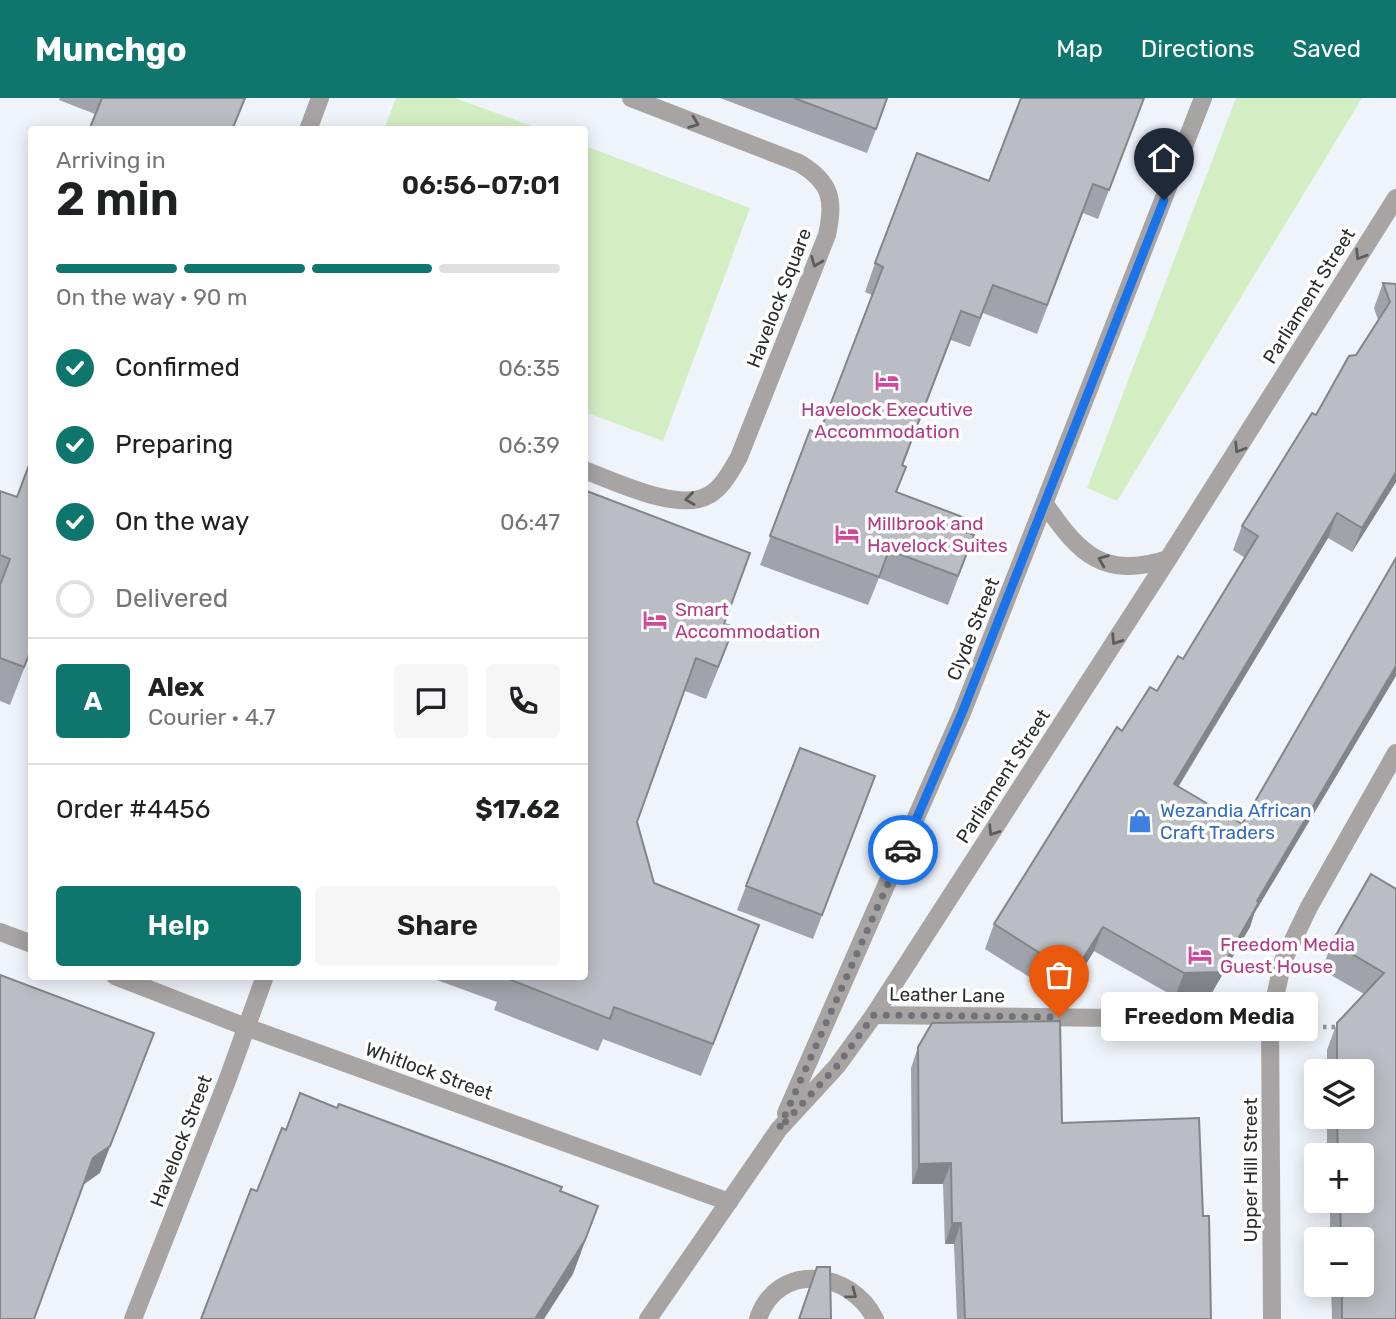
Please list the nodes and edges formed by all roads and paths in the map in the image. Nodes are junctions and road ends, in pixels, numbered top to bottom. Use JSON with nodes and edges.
{"nodes":[{"id":1,"x":320,"y":98,"type":"edge"},
{"id":2,"x":631,"y":98,"type":"edge"},
{"id":3,"x":1203,"y":98,"type":"edge"},
{"id":4,"x":310,"y":126,"type":"edge"},
{"id":5,"x":1396,"y":198,"type":"edge"},
{"id":6,"x":588,"y":471,"type":"edge"},
{"id":7,"x":1045,"y":504,"type":"junction"},
{"id":8,"x":1168,"y":559,"type":"junction"},
{"id":9,"x":1396,"y":753,"type":"edge"},
{"id":10,"x":0,"y":932,"type":"edge"},
{"id":11,"x":28,"y":942,"type":"edge"},
{"id":12,"x":125,"y":980,"type":"edge"},
{"id":13,"x":264,"y":980,"type":"edge"},
{"id":14,"x":874,"y":1015,"type":"junction"},
{"id":15,"x":1270,"y":1023,"type":"junction"},
{"id":16,"x":246,"y":1027,"type":"junction"},
{"id":17,"x":1340,"y":1027,"type":"edge"},
{"id":18,"x":779,"y":1129,"type":"junction"},
{"id":19,"x":729,"y":1202,"type":"junction"},
{"id":20,"x":133,"y":1319,"type":"edge"},
{"id":21,"x":648,"y":1319,"type":"edge"},
{"id":22,"x":758,"y":1319,"type":"edge"},
{"id":23,"x":875,"y":1319,"type":"edge"},
{"id":24,"x":1272,"y":1319,"type":"edge"}],
"edges":[{"from":1,"to":4,"type":"street"},
{"from":2,"to":6,"type":"street","name":"Havelock Square","one_way":true},
{"from":3,"to":7,"type":"street","name":"Clyde Street"},
{"from":5,"to":8,"type":"street","name":"Parliament Street","one_way":true},
{"from":8,"to":7,"type":"street","one_way":true},
{"from":7,"to":18,"type":"street","name":"Clyde Street"},
{"from":8,"to":14,"type":"street","name":"Parliament Street","one_way":true},
{"from":9,"to":15,"type":"street","name":"Upper Hill Street"},
{"from":10,"to":11,"type":"street"},
{"from":12,"to":16,"type":"street","name":"Whitlock Street"},
{"from":13,"to":16,"type":"street","name":"Havelock Street"},
{"from":14,"to":15,"type":"street","name":"Leather Lane"},
{"from":14,"to":18,"type":"street","name":"Parliament Street"},
{"from":15,"to":17,"type":"path"},
{"from":15,"to":24,"type":"street","name":"Upper Hill Street"},
{"from":16,"to":19,"type":"street","name":"Whitlock Street"},
{"from":16,"to":20,"type":"street","name":"Havelock Street"},
{"from":18,"to":19,"type":"street","name":"Parliament Street"},
{"from":19,"to":21,"type":"street","name":"Parliament Street"},
{"from":22,"to":23,"type":"street","one_way":true}]}
